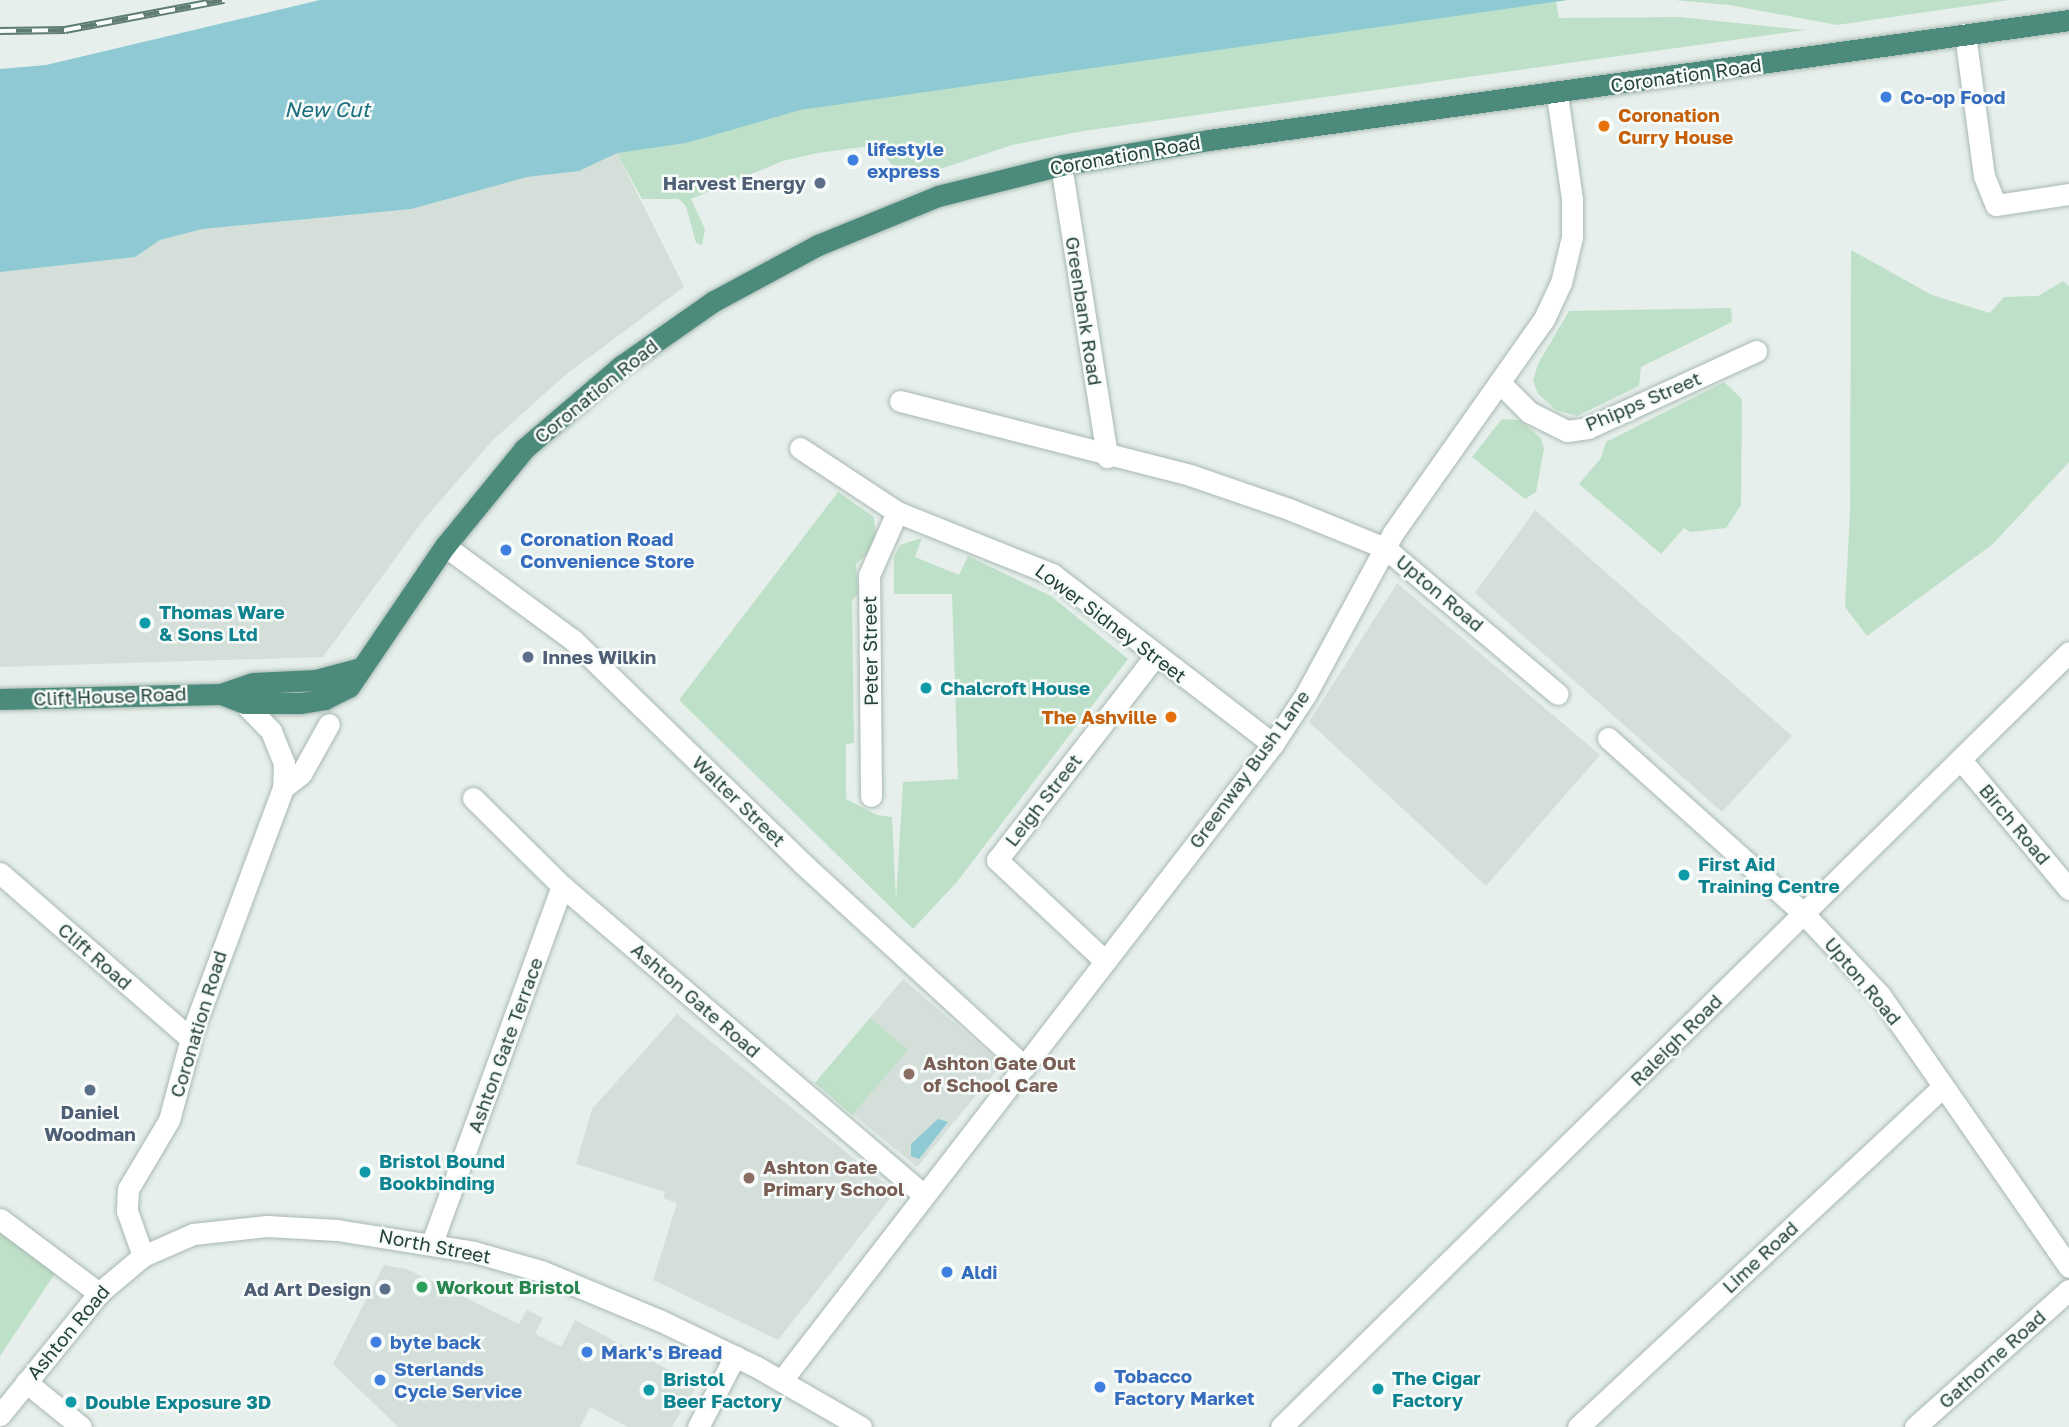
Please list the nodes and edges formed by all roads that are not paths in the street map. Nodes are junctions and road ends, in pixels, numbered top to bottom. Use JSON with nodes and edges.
{"nodes":[{"id":1,"x":2069,"y":20,"type":"edge"},
{"id":2,"x":1965,"y":34,"type":"junction"},
{"id":3,"x":1557,"y":95,"type":"junction"},
{"id":4,"x":1061,"y":165,"type":"junction"},
{"id":5,"x":2069,"y":194,"type":"edge"},
{"id":6,"x":1756,"y":351,"type":"dead end"},
{"id":7,"x":1500,"y":383,"type":"junction"},
{"id":8,"x":900,"y":401,"type":"dead end"},
{"id":9,"x":800,"y":448,"type":"dead end"},
{"id":10,"x":1107,"y":457,"type":"junction"},
{"id":11,"x":897,"y":512,"type":"junction"},
{"id":12,"x":445,"y":546,"type":"junction"},
{"id":13,"x":1385,"y":548,"type":"junction"},
{"id":14,"x":2069,"y":652,"type":"edge"},
{"id":15,"x":1155,"y":656,"type":"junction"},
{"id":16,"x":360,"y":668,"type":"junction"},
{"id":17,"x":221,"y":694,"type":"junction"},
{"id":18,"x":1558,"y":694,"type":"dead end"},
{"id":19,"x":0,"y":699,"type":"edge"},
{"id":20,"x":244,"y":703,"type":"junction"},
{"id":21,"x":330,"y":724,"type":"dead end"},
{"id":22,"x":1608,"y":738,"type":"dead end"},
{"id":23,"x":1273,"y":744,"type":"junction"},
{"id":24,"x":1961,"y":760,"type":"junction"},
{"id":25,"x":283,"y":788,"type":"junction"},
{"id":26,"x":871,"y":796,"type":"dead end"},
{"id":27,"x":474,"y":798,"type":"dead end"},
{"id":28,"x":0,"y":873,"type":"edge"},
{"id":29,"x":562,"y":886,"type":"junction"},
{"id":30,"x":2069,"y":889,"type":"edge"},
{"id":31,"x":1804,"y":914,"type":"junction"},
{"id":32,"x":1105,"y":961,"type":"junction"},
{"id":33,"x":191,"y":1039,"type":"junction"},
{"id":34,"x":1025,"y":1067,"type":"junction"},
{"id":35,"x":1943,"y":1087,"type":"junction"},
{"id":36,"x":924,"y":1195,"type":"junction"},
{"id":37,"x":0,"y":1219,"type":"edge"},
{"id":38,"x":432,"y":1243,"type":"junction"},
{"id":39,"x":143,"y":1256,"type":"junction"},
{"id":40,"x":2069,"y":1267,"type":"edge"},
{"id":41,"x":2069,"y":1290,"type":"edge"},
{"id":42,"x":99,"y":1293,"type":"junction"},
{"id":43,"x":735,"y":1356,"type":"junction"},
{"id":44,"x":782,"y":1380,"type":"junction"},
{"id":45,"x":26,"y":1382,"type":"junction"},
{"id":46,"x":0,"y":1415,"type":"edge"},
{"id":47,"x":81,"y":1427,"type":"edge"},
{"id":48,"x":698,"y":1427,"type":"edge"},
{"id":49,"x":862,"y":1427,"type":"edge"},
{"id":50,"x":1281,"y":1427,"type":"edge"},
{"id":51,"x":1578,"y":1427,"type":"edge"},
{"id":52,"x":1915,"y":1427,"type":"edge"}],
"edges":[{"from":1,"to":2,"type":"highway","name":"Coronation Road"},
{"from":2,"to":3,"type":"highway","name":"Coronation Road"},
{"from":2,"to":5,"type":"street"},
{"from":3,"to":4,"type":"highway","name":"Coronation Road"},
{"from":3,"to":7,"type":"street","name":"Greenway Bush Lane"},
{"from":4,"to":10,"type":"street","name":"Greenbank Road"},
{"from":4,"to":12,"type":"highway","name":"Coronation Road"},
{"from":6,"to":7,"type":"street","name":"Phipps Street"},
{"from":7,"to":13,"type":"street","name":"Greenway Bush Lane"},
{"from":8,"to":10,"type":"street"},
{"from":9,"to":11,"type":"street","name":"Lower Sidney Street"},
{"from":10,"to":13,"type":"street"},
{"from":11,"to":15,"type":"street","name":"Lower Sidney Street"},
{"from":11,"to":26,"type":"street","name":"Peter Street"},
{"from":12,"to":16,"type":"highway","name":"Coronation Road"},
{"from":12,"to":34,"type":"street","name":"Walter Street"},
{"from":13,"to":18,"type":"street","name":"Upton Road"},
{"from":13,"to":23,"type":"street","name":"Greenway Bush Lane"},
{"from":14,"to":24,"type":"street","name":"Raleigh Road"},
{"from":15,"to":23,"type":"street","name":"Lower Sidney Street"},
{"from":15,"to":32,"type":"street","name":"Leigh Street"},
{"from":16,"to":17,"type":"highway"},
{"from":16,"to":20,"type":"highway","name":"Coronation Road"},
{"from":17,"to":19,"type":"highway","name":"Clift House Road"},
{"from":17,"to":20,"type":"highway","name":"Coronation Road"},
{"from":20,"to":25,"type":"street","name":"Coronation Road"},
{"from":21,"to":25,"type":"street","name":"Coronation Road"},
{"from":22,"to":31,"type":"street","name":"Upton Road"},
{"from":23,"to":32,"type":"street","name":"Greenway Bush Lane"},
{"from":24,"to":30,"type":"street","name":"Birch Road"},
{"from":24,"to":31,"type":"street","name":"Raleigh Road"},
{"from":25,"to":33,"type":"street","name":"Coronation Road"},
{"from":27,"to":29,"type":"street","name":"Ashton Gate Road"},
{"from":28,"to":33,"type":"street","name":"Clift Road"},
{"from":29,"to":36,"type":"street","name":"Ashton Gate Road"},
{"from":29,"to":38,"type":"street","name":"Ashton Gate Terrace"},
{"from":31,"to":35,"type":"street","name":"Upton Road"},
{"from":31,"to":50,"type":"street","name":"Raleigh Road"},
{"from":32,"to":34,"type":"street","name":"Greenway Bush Lane"},
{"from":33,"to":39,"type":"street","name":"Coronation Road"},
{"from":34,"to":36,"type":"street","name":"Greenway Bush Lane"},
{"from":35,"to":40,"type":"street","name":"Upton Road"},
{"from":35,"to":51,"type":"street","name":"Lime Road"},
{"from":36,"to":44,"type":"street","name":"Greenway Bush Lane"},
{"from":37,"to":42,"type":"street"},
{"from":38,"to":39,"type":"street","name":"North Street"},
{"from":38,"to":43,"type":"street","name":"North Street"},
{"from":39,"to":42,"type":"street","name":"Ashton Road"},
{"from":41,"to":52,"type":"street","name":"Gathorne Road"},
{"from":42,"to":45,"type":"street","name":"Ashton Road"},
{"from":43,"to":44,"type":"street","name":"North Street"},
{"from":43,"to":48,"type":"street"},
{"from":44,"to":49,"type":"street","name":"North Street"},
{"from":45,"to":46,"type":"street","name":"Ashton Road"},
{"from":45,"to":47,"type":"street"}]}
